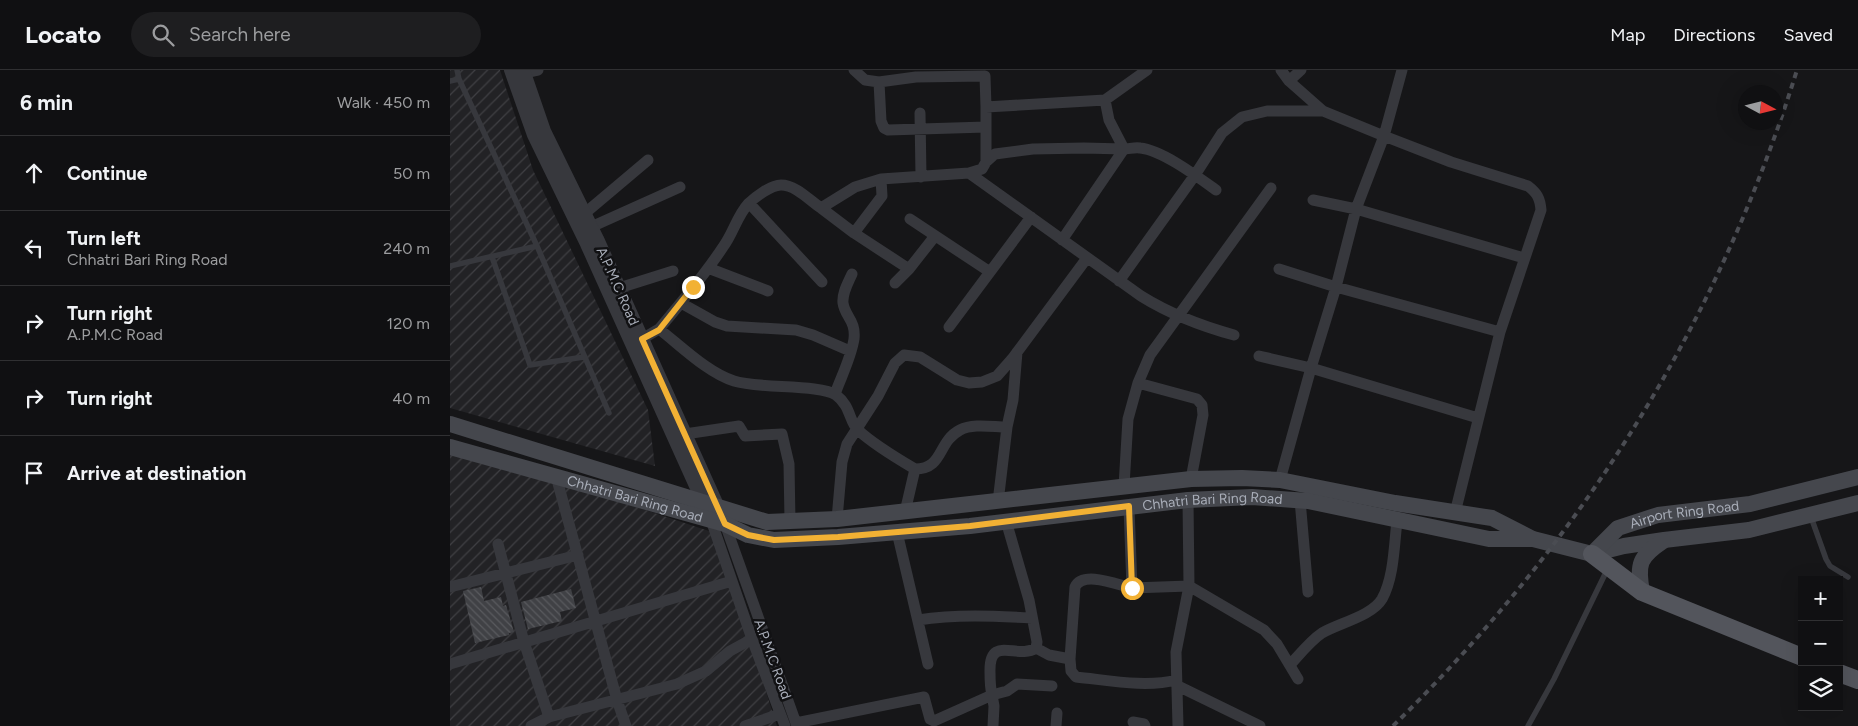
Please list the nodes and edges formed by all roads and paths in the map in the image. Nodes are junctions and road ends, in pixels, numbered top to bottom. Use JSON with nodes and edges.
{"nodes":[{"id":1,"x":457,"y":70,"type":"edge"},
{"id":2,"x":538,"y":70,"type":"edge"},
{"id":3,"x":854,"y":70,"type":"edge"},
{"id":4,"x":1147,"y":70,"type":"edge"},
{"id":5,"x":1281,"y":70,"type":"edge"},
{"id":6,"x":1300,"y":70,"type":"edge"},
{"id":7,"x":1402,"y":70,"type":"edge"},
{"id":8,"x":520,"y":71,"type":"edge"},
{"id":9,"x":460,"y":78,"type":"junction"},
{"id":10,"x":450,"y":81,"type":"edge"},
{"id":11,"x":1289,"y":81,"type":"junction"},
{"id":12,"x":879,"y":82,"type":"junction"},
{"id":13,"x":1105,"y":100,"type":"junction"},
{"id":14,"x":986,"y":108,"type":"junction"},
{"id":15,"x":1323,"y":111,"type":"junction"},
{"id":16,"x":920,"y":113,"type":"dead end"},
{"id":17,"x":986,"y":127,"type":"junction"},
{"id":18,"x":921,"y":130,"type":"junction"},
{"id":19,"x":1384,"y":136,"type":"junction"},
{"id":20,"x":1124,"y":149,"type":"junction"},
{"id":21,"x":648,"y":160,"type":"dead end"},
{"id":22,"x":986,"y":162,"type":"junction"},
{"id":23,"x":969,"y":174,"type":"junction"},
{"id":24,"x":1195,"y":175,"type":"junction"},
{"id":25,"x":921,"y":177,"type":"junction"},
{"id":26,"x":882,"y":179,"type":"junction"},
{"id":27,"x":680,"y":187,"type":"dead end"},
{"id":28,"x":1271,"y":188,"type":"dead end"},
{"id":29,"x":1216,"y":190,"type":"dead end"},
{"id":30,"x":1313,"y":200,"type":"dead end"},
{"id":31,"x":749,"y":203,"type":"junction"},
{"id":32,"x":821,"y":208,"type":"junction"},
{"id":33,"x":1356,"y":209,"type":"junction"},
{"id":34,"x":584,"y":214,"type":"junction"},
{"id":35,"x":1030,"y":217,"type":"junction"},
{"id":36,"x":910,"y":219,"type":"dead end"},
{"id":37,"x":591,"y":227,"type":"junction"},
{"id":38,"x":854,"y":233,"type":"junction"},
{"id":39,"x":936,"y":236,"type":"junction"},
{"id":40,"x":1062,"y":240,"type":"junction"},
{"id":41,"x":537,"y":246,"type":"junction"},
{"id":42,"x":492,"y":257,"type":"junction"},
{"id":43,"x":1087,"y":258,"type":"junction"},
{"id":44,"x":1524,"y":258,"type":"junction"},
{"id":45,"x":450,"y":266,"type":"edge"},
{"id":46,"x":708,"y":268,"type":"junction"},
{"id":47,"x":909,"y":269,"type":"junction"},
{"id":48,"x":1279,"y":269,"type":"dead end"},
{"id":49,"x":673,"y":271,"type":"dead end"},
{"id":50,"x":990,"y":272,"type":"junction"},
{"id":51,"x":852,"y":274,"type":"dead end"},
{"id":52,"x":1119,"y":281,"type":"junction"},
{"id":53,"x":822,"y":282,"type":"dead end"},
{"id":54,"x":895,"y":283,"type":"dead end"},
{"id":55,"x":1336,"y":287,"type":"junction"},
{"id":56,"x":619,"y":288,"type":"junction"},
{"id":57,"x":768,"y":291,"type":"dead end"},
{"id":58,"x":681,"y":303,"type":"junction"},
{"id":59,"x":1178,"y":315,"type":"junction"},
{"id":60,"x":949,"y":327,"type":"dead end"},
{"id":61,"x":659,"y":330,"type":"junction"},
{"id":62,"x":1500,"y":332,"type":"junction"},
{"id":63,"x":1234,"y":335,"type":"dead end"},
{"id":64,"x":642,"y":339,"type":"junction"},
{"id":65,"x":850,"y":351,"type":"junction"},
{"id":66,"x":1017,"y":352,"type":"junction"},
{"id":67,"x":1259,"y":356,"type":"dead end"},
{"id":68,"x":584,"y":357,"type":"junction"},
{"id":69,"x":1311,"y":368,"type":"junction"},
{"id":70,"x":1138,"y":383,"type":"junction"},
{"id":71,"x":835,"y":394,"type":"junction"},
{"id":72,"x":609,"y":413,"type":"dead end"},
{"id":73,"x":1478,"y":418,"type":"junction"},
{"id":74,"x":450,"y":424,"type":"edge"},
{"id":75,"x":1007,"y":427,"type":"junction"},
{"id":76,"x":856,"y":429,"type":"junction"},
{"id":77,"x":685,"y":434,"type":"junction"},
{"id":78,"x":450,"y":447,"type":"edge"},
{"id":79,"x":915,"y":469,"type":"junction"},
{"id":80,"x":556,"y":476,"type":"junction"},
{"id":81,"x":1858,"y":477,"type":"edge"},
{"id":82,"x":1191,"y":479,"type":"junction"},
{"id":83,"x":1280,"y":480,"type":"junction"},
{"id":84,"x":1124,"y":486,"type":"junction"},
{"id":85,"x":1188,"y":500,"type":"junction"},
{"id":86,"x":1300,"y":500,"type":"junction"},
{"id":87,"x":998,"y":502,"type":"junction"},
{"id":88,"x":1858,"y":503,"type":"edge"},
{"id":89,"x":1129,"y":506,"type":"junction"},
{"id":90,"x":905,"y":512,"type":"junction"},
{"id":91,"x":1454,"y":512,"type":"junction"},
{"id":92,"x":715,"y":514,"type":"junction"},
{"id":93,"x":1810,"y":515,"type":"junction"},
{"id":94,"x":837,"y":520,"type":"junction"},
{"id":95,"x":790,"y":521,"type":"junction"},
{"id":96,"x":1397,"y":521,"type":"junction"},
{"id":97,"x":1006,"y":522,"type":"junction"},
{"id":98,"x":896,"y":532,"type":"junction"},
{"id":99,"x":1533,"y":539,"type":"junction"},
{"id":100,"x":1664,"y":540,"type":"junction"},
{"id":101,"x":498,"y":544,"type":"dead end"},
{"id":102,"x":1592,"y":554,"type":"junction"},
{"id":103,"x":578,"y":555,"type":"junction"},
{"id":104,"x":1608,"y":567,"type":"junction"},
{"id":105,"x":505,"y":573,"type":"junction"},
{"id":106,"x":1848,"y":577,"type":"dead end"},
{"id":107,"x":732,"y":581,"type":"junction"},
{"id":108,"x":1189,"y":586,"type":"junction"},
{"id":109,"x":450,"y":587,"type":"edge"},
{"id":110,"x":1132,"y":588,"type":"junction"},
{"id":111,"x":1308,"y":592,"type":"dead end"},
{"id":112,"x":1642,"y":592,"type":"junction"},
{"id":113,"x":1032,"y":618,"type":"junction"},
{"id":114,"x":918,"y":620,"type":"junction"},
{"id":115,"x":596,"y":621,"type":"junction"},
{"id":116,"x":752,"y":639,"type":"junction"},
{"id":117,"x":524,"y":642,"type":"junction"},
{"id":118,"x":1036,"y":648,"type":"junction"},
{"id":119,"x":1798,"y":655,"type":"edge"},
{"id":120,"x":1070,"y":659,"type":"junction"},
{"id":121,"x":450,"y":664,"type":"edge"},
{"id":122,"x":928,"y":664,"type":"dead end"},
{"id":123,"x":1290,"y":665,"type":"junction"},
{"id":124,"x":1843,"y":674,"type":"edge"},
{"id":125,"x":1298,"y":679,"type":"dead end"},
{"id":126,"x":1858,"y":680,"type":"edge"},
{"id":127,"x":1177,"y":683,"type":"junction"},
{"id":128,"x":1052,"y":686,"type":"dead end"},
{"id":129,"x":992,"y":695,"type":"junction"},
{"id":130,"x":618,"y":700,"type":"junction"},
{"id":131,"x":1057,"y":713,"type":"dead end"},
{"id":132,"x":780,"y":714,"type":"junction"},
{"id":133,"x":549,"y":717,"type":"junction"},
{"id":134,"x":1133,"y":722,"type":"dead end"},
{"id":135,"x":793,"y":725,"type":"edge"},
{"id":136,"x":530,"y":726,"type":"edge"},
{"id":137,"x":626,"y":726,"type":"edge"},
{"id":138,"x":745,"y":726,"type":"edge"},
{"id":139,"x":993,"y":726,"type":"edge"},
{"id":140,"x":1056,"y":726,"type":"edge"},
{"id":141,"x":1145,"y":726,"type":"edge"},
{"id":142,"x":1178,"y":726,"type":"edge"},
{"id":143,"x":1260,"y":726,"type":"edge"},
{"id":144,"x":1528,"y":726,"type":"edge"}],
"edges":[{"from":1,"to":9,"type":"lane"},
{"from":2,"to":8,"type":"street"},
{"from":3,"to":12,"type":"street"},
{"from":4,"to":13,"type":"street"},
{"from":5,"to":11,"type":"street"},
{"from":6,"to":11,"type":"street"},
{"from":7,"to":19,"type":"street"},
{"from":8,"to":34,"type":"street","name":"A.P.M.C Road"},
{"from":8,"to":92,"type":"street","name":"A.P.M.C Road"},
{"from":9,"to":10,"type":"lane"},
{"from":9,"to":41,"type":"lane"},
{"from":11,"to":15,"type":"street"},
{"from":12,"to":14,"type":"street"},
{"from":12,"to":18,"type":"street"},
{"from":13,"to":14,"type":"street"},
{"from":13,"to":20,"type":"street"},
{"from":14,"to":17,"type":"street"},
{"from":15,"to":19,"type":"street"},
{"from":15,"to":24,"type":"street"},
{"from":16,"to":18,"type":"street"},
{"from":17,"to":18,"type":"street"},
{"from":17,"to":22,"type":"street"},
{"from":18,"to":25,"type":"street"},
{"from":19,"to":33,"type":"street"},
{"from":19,"to":44,"type":"street"},
{"from":20,"to":22,"type":"street"},
{"from":20,"to":24,"type":"street"},
{"from":20,"to":40,"type":"street"},
{"from":21,"to":34,"type":"street"},
{"from":22,"to":23,"type":"street"},
{"from":23,"to":25,"type":"street"},
{"from":23,"to":35,"type":"street"},
{"from":24,"to":29,"type":"street"},
{"from":24,"to":52,"type":"street"},
{"from":25,"to":26,"type":"street"},
{"from":26,"to":32,"type":"street"},
{"from":26,"to":38,"type":"street"},
{"from":27,"to":37,"type":"street"},
{"from":28,"to":59,"type":"street"},
{"from":30,"to":33,"type":"street"},
{"from":31,"to":32,"type":"street"},
{"from":31,"to":46,"type":"street"},
{"from":31,"to":53,"type":"street"},
{"from":32,"to":38,"type":"street"},
{"from":33,"to":44,"type":"street"},
{"from":33,"to":55,"type":"street"},
{"from":34,"to":37,"type":"street","name":"A.P.M.C Road"},
{"from":35,"to":40,"type":"street"},
{"from":35,"to":50,"type":"street"},
{"from":36,"to":39,"type":"street"},
{"from":37,"to":56,"type":"street","name":"A.P.M.C Road"},
{"from":38,"to":47,"type":"street"},
{"from":39,"to":47,"type":"street"},
{"from":39,"to":50,"type":"street"},
{"from":40,"to":43,"type":"street"},
{"from":41,"to":42,"type":"lane"},
{"from":41,"to":68,"type":"lane"},
{"from":42,"to":45,"type":"lane"},
{"from":42,"to":68,"type":"lane"},
{"from":43,"to":52,"type":"street"},
{"from":43,"to":66,"type":"street"},
{"from":44,"to":62,"type":"street"},
{"from":46,"to":57,"type":"street"},
{"from":46,"to":58,"type":"street"},
{"from":47,"to":54,"type":"street"},
{"from":48,"to":55,"type":"street"},
{"from":49,"to":56,"type":"street"},
{"from":50,"to":60,"type":"street"},
{"from":51,"to":65,"type":"street"},
{"from":52,"to":59,"type":"street"},
{"from":55,"to":62,"type":"street"},
{"from":55,"to":69,"type":"street"},
{"from":56,"to":64,"type":"street","name":"A.P.M.C Road"},
{"from":58,"to":61,"type":"street"},
{"from":58,"to":65,"type":"street"},
{"from":59,"to":63,"type":"street"},
{"from":59,"to":70,"type":"street"},
{"from":61,"to":64,"type":"street"},
{"from":61,"to":71,"type":"street"},
{"from":62,"to":73,"type":"street"},
{"from":64,"to":77,"type":"street","name":"A.P.M.C Road"},
{"from":65,"to":71,"type":"street"},
{"from":66,"to":75,"type":"street"},
{"from":66,"to":76,"type":"street"},
{"from":67,"to":69,"type":"street"},
{"from":68,"to":72,"type":"lane"},
{"from":69,"to":73,"type":"street"},
{"from":69,"to":83,"type":"street"},
{"from":70,"to":82,"type":"street"},
{"from":70,"to":84,"type":"street"},
{"from":71,"to":76,"type":"street"},
{"from":73,"to":91,"type":"street"},
{"from":74,"to":92,"type":"main road"},
{"from":75,"to":79,"type":"street"},
{"from":75,"to":87,"type":"street"},
{"from":76,"to":79,"type":"street"},
{"from":76,"to":94,"type":"street"},
{"from":77,"to":92,"type":"street","name":"A.P.M.C Road"},
{"from":77,"to":95,"type":"street"},
{"from":78,"to":80,"type":"main road","name":"Chhatri Bari Ring Road"},
{"from":79,"to":90,"type":"street"},
{"from":80,"to":92,"type":"main road","name":"Chhatri Bari Ring Road"},
{"from":80,"to":103,"type":"street"},
{"from":81,"to":102,"type":"main road","name":"Airport Ring Road"},
{"from":82,"to":83,"type":"main road"},
{"from":82,"to":84,"type":"main road"},
{"from":83,"to":91,"type":"main road"},
{"from":84,"to":87,"type":"main road"},
{"from":85,"to":86,"type":"main road","name":"Chhatri Bari Ring Road"},
{"from":85,"to":89,"type":"main road","name":"Chhatri Bari Ring Road"},
{"from":85,"to":108,"type":"street"},
{"from":86,"to":96,"type":"main road","name":"Chhatri Bari Ring Road"},
{"from":86,"to":111,"type":"street"},
{"from":87,"to":90,"type":"main road"},
{"from":88,"to":93,"type":"main road","name":"Airport Ring Road"},
{"from":89,"to":97,"type":"main road","name":"Chhatri Bari Ring Road"},
{"from":89,"to":110,"type":"street"},
{"from":90,"to":94,"type":"main road"},
{"from":91,"to":99,"type":"main road"},
{"from":92,"to":95,"type":"main road"},
{"from":92,"to":98,"type":"main road","name":"Chhatri Bari Ring Road"},
{"from":92,"to":107,"type":"street","name":"A.P.M.C Road"},
{"from":92,"to":135,"type":"street","name":"A.P.M.C Road"},
{"from":93,"to":100,"type":"main road","name":"Airport Ring Road"},
{"from":93,"to":106,"type":"lane"},
{"from":94,"to":95,"type":"main road"},
{"from":96,"to":99,"type":"main road","name":"Chhatri Bari Ring Road"},
{"from":96,"to":123,"type":"street"},
{"from":97,"to":98,"type":"main road","name":"Chhatri Bari Ring Road"},
{"from":97,"to":113,"type":"street"},
{"from":98,"to":114,"type":"street"},
{"from":99,"to":102,"type":"main road","name":"Chhatri Bari Ring Road"},
{"from":100,"to":102,"type":"main road","name":"Airport Ring Road"},
{"from":100,"to":112,"type":"main road","name":"Airport Ring Road"},
{"from":101,"to":105,"type":"street"},
{"from":102,"to":104,"type":"main road"},
{"from":103,"to":105,"type":"street"},
{"from":103,"to":115,"type":"street"},
{"from":104,"to":112,"type":"main road"},
{"from":104,"to":144,"type":"lane"},
{"from":105,"to":109,"type":"street"},
{"from":105,"to":117,"type":"street"},
{"from":107,"to":115,"type":"street"},
{"from":107,"to":116,"type":"street","name":"A.P.M.C Road"},
{"from":108,"to":110,"type":"street"},
{"from":108,"to":123,"type":"street"},
{"from":108,"to":127,"type":"street"},
{"from":110,"to":120,"type":"street"},
{"from":112,"to":119,"type":"main road"},
{"from":113,"to":114,"type":"street"},
{"from":113,"to":118,"type":"street"},
{"from":114,"to":122,"type":"street"},
{"from":115,"to":117,"type":"street"},
{"from":115,"to":130,"type":"street"},
{"from":116,"to":130,"type":"street"},
{"from":116,"to":132,"type":"street","name":"A.P.M.C Road"},
{"from":117,"to":121,"type":"street"},
{"from":117,"to":133,"type":"street"},
{"from":118,"to":120,"type":"street"},
{"from":118,"to":129,"type":"street"},
{"from":120,"to":127,"type":"street"},
{"from":123,"to":125,"type":"street"},
{"from":124,"to":126,"type":"main road"},
{"from":127,"to":142,"type":"street"},
{"from":127,"to":143,"type":"street"},
{"from":128,"to":129,"type":"street"},
{"from":129,"to":135,"type":"street"},
{"from":129,"to":139,"type":"street"},
{"from":130,"to":133,"type":"street"},
{"from":130,"to":137,"type":"street"},
{"from":131,"to":140,"type":"street"},
{"from":132,"to":135,"type":"street","name":"A.P.M.C Road"},
{"from":132,"to":138,"type":"street"},
{"from":133,"to":136,"type":"street"},
{"from":134,"to":141,"type":"street"}]}
